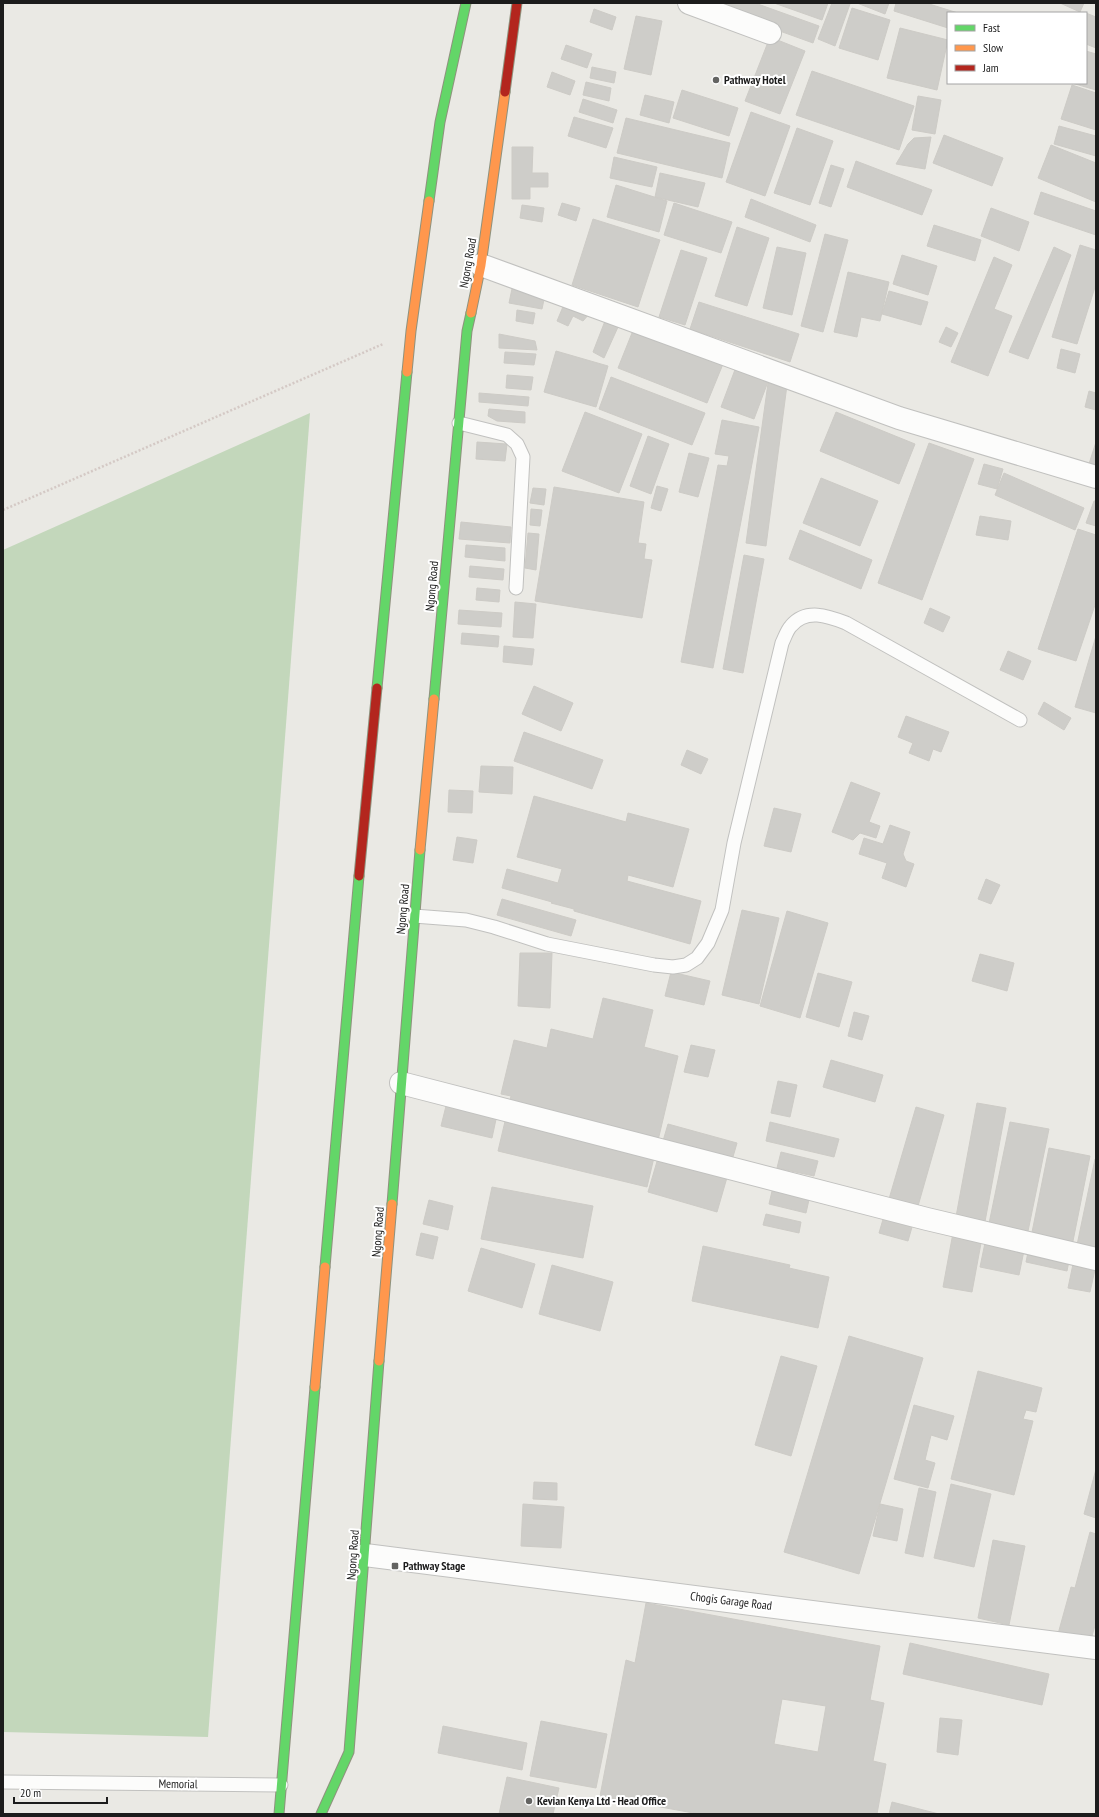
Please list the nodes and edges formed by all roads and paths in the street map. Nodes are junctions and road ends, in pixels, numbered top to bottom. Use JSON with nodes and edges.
{"nodes":[{"id":1,"x":466,"y":3,"type":"edge"},
{"id":2,"x":518,"y":3,"type":"edge"},
{"id":3,"x":689,"y":3,"type":"edge"},
{"id":4,"x":770,"y":33,"type":"dead end"},
{"id":5,"x":481,"y":266,"type":"junction"},
{"id":6,"x":411,"y":331,"type":"junction"},
{"id":7,"x":458,"y":423,"type":"junction"},
{"id":8,"x":1096,"y":478,"type":"edge"},
{"id":9,"x":3,"y":510,"type":"edge"},
{"id":10,"x":516,"y":588,"type":"dead end"},
{"id":11,"x":1020,"y":720,"type":"dead end"},
{"id":12,"x":414,"y":916,"type":"junction"},
{"id":13,"x":401,"y":1083,"type":"junction"},
{"id":14,"x":1096,"y":1260,"type":"edge"},
{"id":15,"x":365,"y":1555,"type":"junction"},
{"id":16,"x":1096,"y":1648,"type":"edge"},
{"id":17,"x":3,"y":1782,"type":"edge"},
{"id":18,"x":281,"y":1785,"type":"junction"},
{"id":19,"x":279,"y":1814,"type":"edge"},
{"id":20,"x":321,"y":1814,"type":"edge"}],
"edges":[{"from":1,"to":6,"type":"main road"},
{"from":2,"to":5,"type":"main road","name":"Ngong Road"},
{"from":3,"to":4,"type":"street"},
{"from":5,"to":7,"type":"main road","name":"Ngong Road"},
{"from":5,"to":8,"type":"street"},
{"from":6,"to":9,"type":"path"},
{"from":6,"to":18,"type":"main road"},
{"from":7,"to":10,"type":"lane"},
{"from":7,"to":12,"type":"main road","name":"Ngong Road"},
{"from":11,"to":12,"type":"lane"},
{"from":12,"to":13,"type":"main road","name":"Ngong Road"},
{"from":13,"to":14,"type":"street"},
{"from":13,"to":15,"type":"main road","name":"Ngong Road"},
{"from":15,"to":16,"type":"street","name":"Chogis Garage Road"},
{"from":15,"to":20,"type":"main road","name":"Ngong Road"},
{"from":17,"to":18,"type":"lane","name":"Memorial"},
{"from":18,"to":19,"type":"main road"}]}
